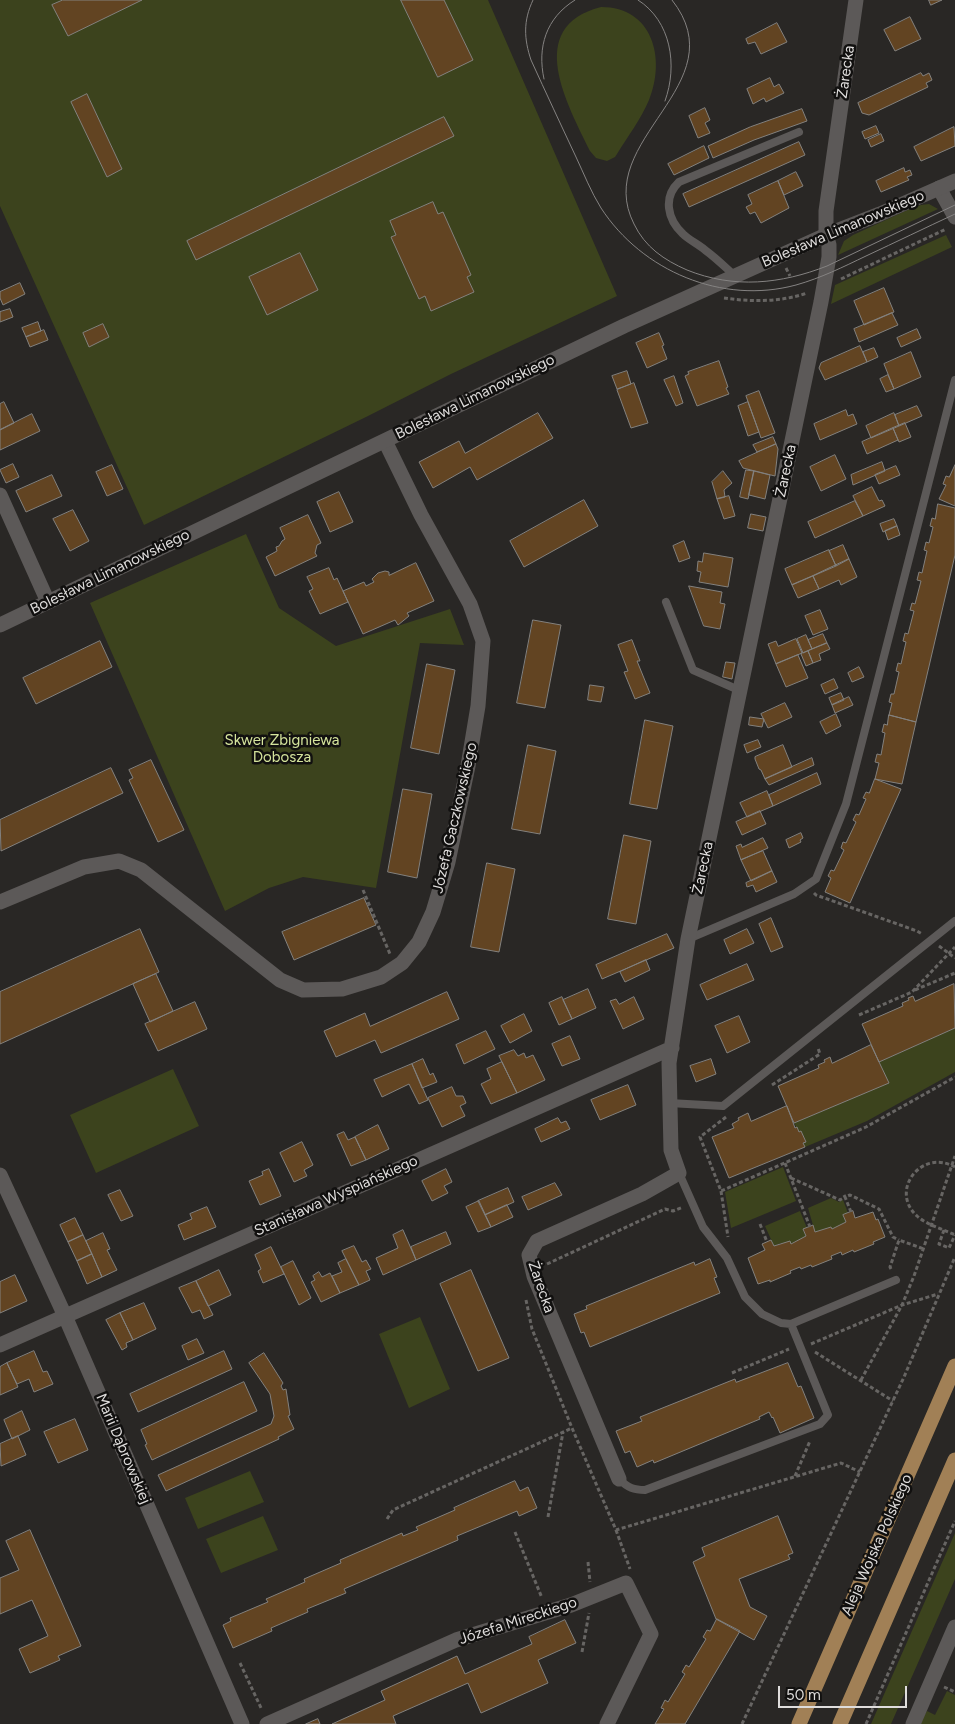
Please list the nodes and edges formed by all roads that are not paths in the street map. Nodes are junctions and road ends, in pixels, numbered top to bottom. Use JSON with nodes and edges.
{"nodes":[{"id":1,"x":856,"y":0,"type":"edge"},
{"id":2,"x":798,"y":132,"type":"dead end"},
{"id":3,"x":955,"y":181,"type":"edge"},
{"id":4,"x":939,"y":188,"type":"junction"},
{"id":5,"x":952,"y":222,"type":"edge"},
{"id":6,"x":826,"y":235,"type":"junction"},
{"id":7,"x":735,"y":276,"type":"junction"},
{"id":8,"x":955,"y":380,"type":"edge"},
{"id":9,"x":385,"y":441,"type":"junction"},
{"id":10,"x":0,"y":495,"type":"edge"},
{"id":11,"x":48,"y":602,"type":"junction"},
{"id":12,"x":666,"y":602,"type":"dead end"},
{"id":13,"x":0,"y":625,"type":"edge"},
{"id":14,"x":741,"y":691,"type":"junction"},
{"id":15,"x":0,"y":902,"type":"edge"},
{"id":16,"x":955,"y":922,"type":"edge"},
{"id":17,"x":688,"y":939,"type":"junction"},
{"id":18,"x":672,"y":1048,"type":"junction"},
{"id":19,"x":669,"y":1103,"type":"junction"},
{"id":20,"x":679,"y":1173,"type":"junction"},
{"id":21,"x":0,"y":1175,"type":"edge"},
{"id":22,"x":896,"y":1280,"type":"road end"},
{"id":23,"x":65,"y":1316,"type":"junction"},
{"id":24,"x":791,"y":1324,"type":"junction"},
{"id":25,"x":0,"y":1345,"type":"edge"},
{"id":26,"x":955,"y":1366,"type":"edge"},
{"id":27,"x":955,"y":1460,"type":"edge"},
{"id":28,"x":619,"y":1479,"type":"joint"},
{"id":29,"x":955,"y":1627,"type":"edge"},
{"id":30,"x":242,"y":1724,"type":"edge"},
{"id":31,"x":267,"y":1724,"type":"edge"},
{"id":32,"x":607,"y":1724,"type":"edge"},
{"id":33,"x":799,"y":1724,"type":"edge"},
{"id":34,"x":840,"y":1724,"type":"edge"},
{"id":35,"x":913,"y":1724,"type":"edge"}],
"edges":[{"from":1,"to":6,"type":"street","name":"Żarecka"},
{"from":2,"to":7,"type":"lane"},
{"from":3,"to":4,"type":"street","name":"Bolesława Limanowskiego"},
{"from":4,"to":5,"type":"street"},
{"from":4,"to":6,"type":"street","name":"Bolesława Limanowskiego"},
{"from":6,"to":7,"type":"street","name":"Bolesława Limanowskiego"},
{"from":6,"to":14,"type":"street","name":"Żarecka"},
{"from":7,"to":9,"type":"street","name":"Bolesława Limanowskiego"},
{"from":8,"to":17,"type":"lane"},
{"from":9,"to":11,"type":"street","name":"Bolesława Limanowskiego"},
{"from":9,"to":15,"type":"street","name":"Józefa Gaczkowskiego"},
{"from":10,"to":11,"type":"street"},
{"from":11,"to":13,"type":"street","name":"Bolesława Limanowskiego"},
{"from":12,"to":14,"type":"lane"},
{"from":14,"to":17,"type":"street","name":"Żarecka"},
{"from":16,"to":19,"type":"lane"},
{"from":17,"to":18,"type":"street","name":"Żarecka"},
{"from":18,"to":19,"type":"street","name":"Żarecka"},
{"from":18,"to":23,"type":"street","name":"Stanisława Wyspiańskiego"},
{"from":19,"to":20,"type":"street","name":"Żarecka"},
{"from":20,"to":24,"type":"lane","name":"Żarecka"},
{"from":20,"to":28,"type":"street","name":"Żarecka"},
{"from":21,"to":23,"type":"street","name":"Marii Dąbrowskiej"},
{"from":22,"to":24,"type":"lane"},
{"from":23,"to":25,"type":"street","name":"Stanisława Wyspiańskiego"},
{"from":23,"to":30,"type":"street","name":"Marii Dąbrowskiej"},
{"from":24,"to":28,"type":"lane"},
{"from":26,"to":33,"type":"main road","name":"Aleja Wojska Polskiego"},
{"from":27,"to":34,"type":"main road"},
{"from":29,"to":35,"type":"street"},
{"from":31,"to":32,"type":"street","name":"Józefa Mireckiego"}]}
